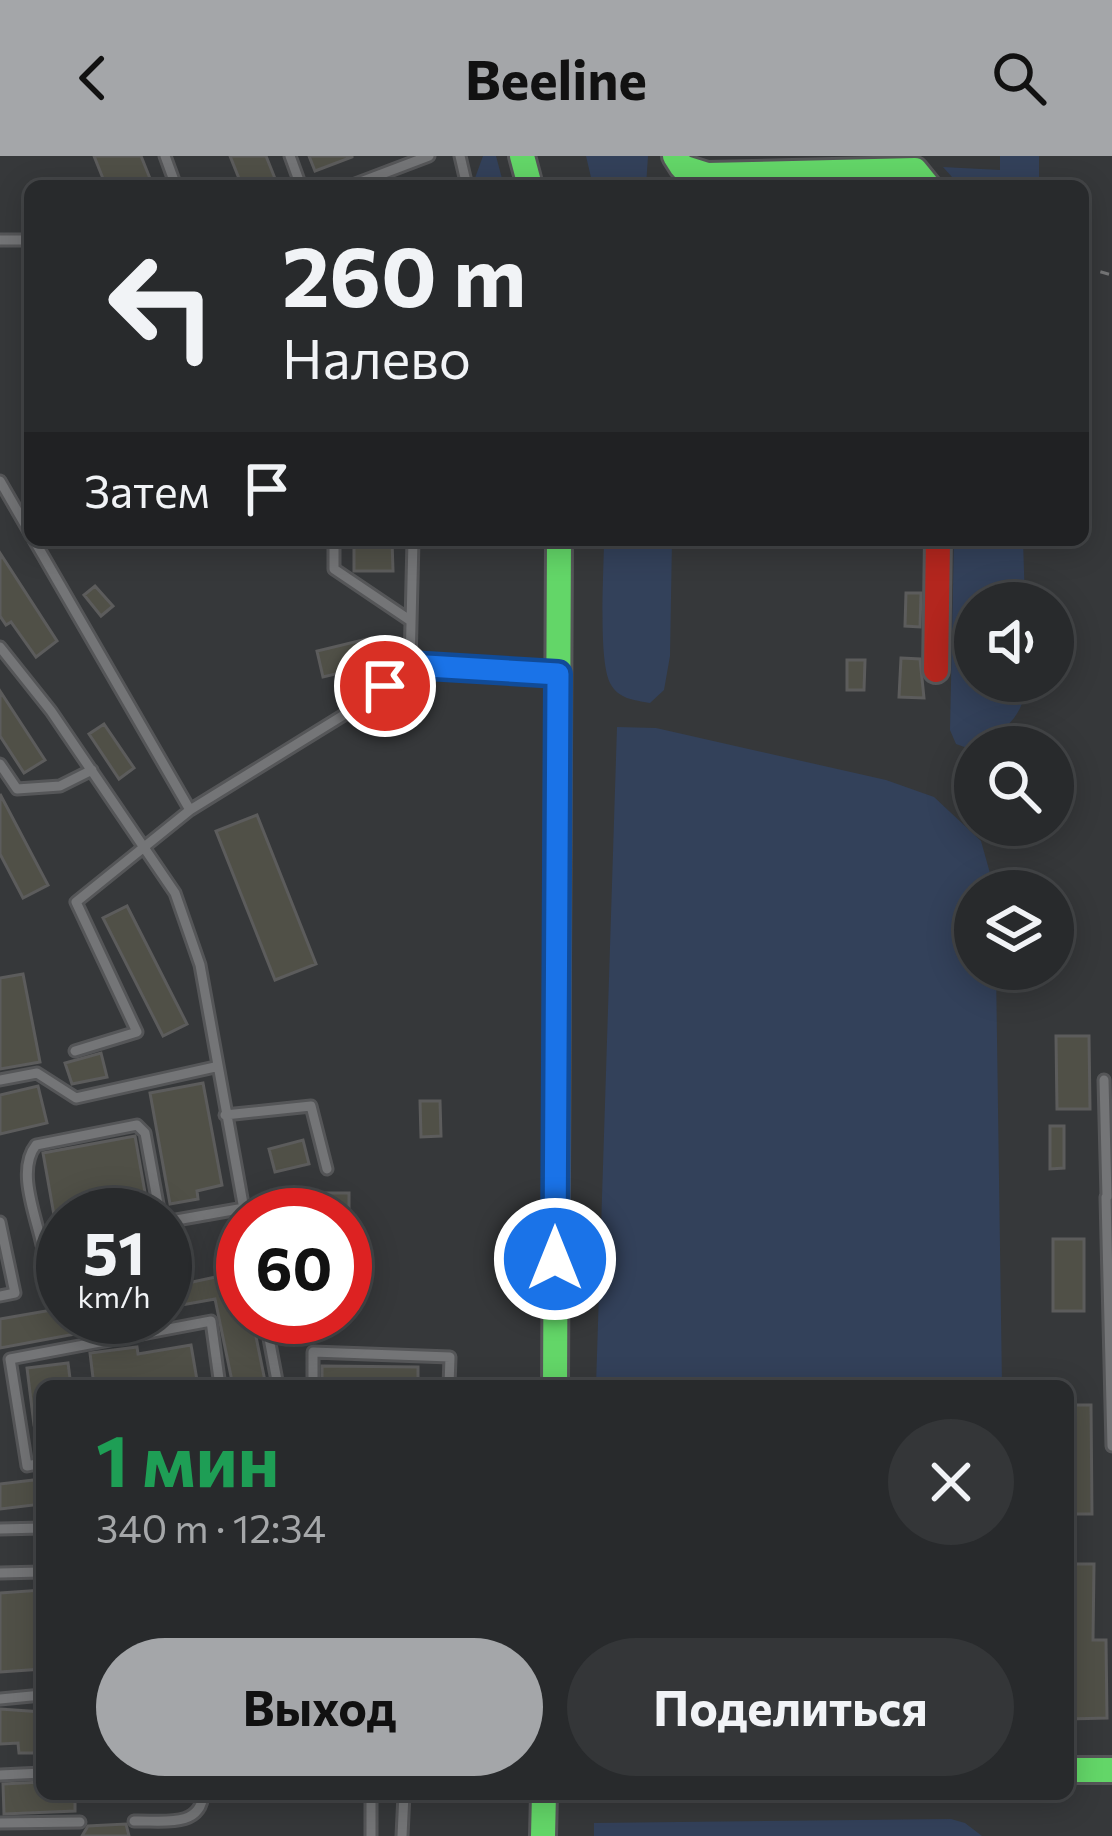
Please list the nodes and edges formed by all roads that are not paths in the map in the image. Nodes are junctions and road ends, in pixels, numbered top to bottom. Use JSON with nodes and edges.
{"nodes":[{"id":1,"x":389,"y":156,"type":"edge"},
{"id":2,"x":429,"y":156,"type":"edge"},
{"id":3,"x":675,"y":156,"type":"edge"},
{"id":4,"x":394,"y":170,"type":"junction"},
{"id":5,"x":921,"y":178,"type":"edge"},
{"id":6,"x":366,"y":180,"type":"edge"},
{"id":7,"x":0,"y":481,"type":"edge"},
{"id":8,"x":24,"y":523,"type":"edge"},
{"id":9,"x":37,"y":546,"type":"edge"},
{"id":10,"x":334,"y":546,"type":"edge"},
{"id":11,"x":413,"y":546,"type":"edge"},
{"id":12,"x":559,"y":546,"type":"edge"},
{"id":13,"x":938,"y":546,"type":"edge"},
{"id":14,"x":411,"y":621,"type":"junction"},
{"id":15,"x":0,"y":647,"type":"edge"},
{"id":16,"x":410,"y":665,"type":"junction"},
{"id":17,"x":936,"y":670,"type":"dead end"},
{"id":18,"x":558,"y":674,"type":"junction"},
{"id":19,"x":0,"y":764,"type":"edge"},
{"id":20,"x":92,"y":770,"type":"junction"},
{"id":21,"x":190,"y":809,"type":"junction"},
{"id":22,"x":146,"y":847,"type":"junction"},
{"id":23,"x":75,"y":1051,"type":"dead end"},
{"id":24,"x":215,"y":1067,"type":"junction"},
{"id":25,"x":0,"y":1080,"type":"edge"},
{"id":26,"x":1103,"y":1081,"type":"dead end"},
{"id":27,"x":225,"y":1115,"type":"junction"},
{"id":28,"x":327,"y":1169,"type":"dead end"},
{"id":29,"x":156,"y":1188,"type":"edge"},
{"id":30,"x":239,"y":1188,"type":"edge"},
{"id":31,"x":1109,"y":1197,"type":"edge"},
{"id":32,"x":36,"y":1217,"type":"edge"},
{"id":33,"x":0,"y":1222,"type":"edge"},
{"id":34,"x":0,"y":1296,"type":"edge"},
{"id":35,"x":270,"y":1344,"type":"edge"},
{"id":36,"x":5,"y":1360,"type":"edge"},
{"id":37,"x":219,"y":1380,"type":"edge"},
{"id":38,"x":277,"y":1380,"type":"edge"},
{"id":39,"x":313,"y":1380,"type":"edge"},
{"id":40,"x":448,"y":1380,"type":"edge"},
{"id":41,"x":555,"y":1380,"type":"edge"},
{"id":42,"x":1112,"y":1446,"type":"edge"},
{"id":43,"x":36,"y":1464,"type":"edge"},
{"id":44,"x":36,"y":1528,"type":"edge"},
{"id":45,"x":0,"y":1529,"type":"edge"},
{"id":46,"x":36,"y":1572,"type":"edge"},
{"id":47,"x":0,"y":1573,"type":"edge"},
{"id":48,"x":36,"y":1696,"type":"edge"},
{"id":49,"x":0,"y":1699,"type":"edge"},
{"id":50,"x":1074,"y":1770,"type":"edge"},
{"id":51,"x":1112,"y":1770,"type":"edge"},
{"id":52,"x":36,"y":1773,"type":"edge"},
{"id":53,"x":0,"y":1775,"type":"edge"},
{"id":54,"x":201,"y":1800,"type":"edge"},
{"id":55,"x":371,"y":1800,"type":"edge"},
{"id":56,"x":404,"y":1800,"type":"edge"},
{"id":57,"x":544,"y":1800,"type":"edge"},
{"id":58,"x":80,"y":1822,"type":"dead end"},
{"id":59,"x":134,"y":1822,"type":"dead end"},
{"id":60,"x":0,"y":1823,"type":"edge"},
{"id":61,"x":371,"y":1836,"type":"edge"},
{"id":62,"x":402,"y":1836,"type":"edge"},
{"id":63,"x":543,"y":1836,"type":"edge"}],
"edges":[{"from":1,"to":4,"type":"lane"},
{"from":2,"to":4,"type":"lane"},
{"from":3,"to":5,"type":"main road"},
{"from":4,"to":6,"type":"lane"},
{"from":7,"to":8,"type":"lane"},
{"from":9,"to":21,"type":"lane"},
{"from":10,"to":14,"type":"lane"},
{"from":11,"to":14,"type":"lane"},
{"from":12,"to":18,"type":"main road"},
{"from":13,"to":17,"type":"main road"},
{"from":14,"to":16,"type":"lane"},
{"from":15,"to":20,"type":"lane"},
{"from":16,"to":18,"type":"lane"},
{"from":16,"to":21,"type":"lane"},
{"from":18,"to":41,"type":"main road"},
{"from":19,"to":20,"type":"lane"},
{"from":20,"to":22,"type":"lane"},
{"from":21,"to":22,"type":"lane"},
{"from":22,"to":23,"type":"lane"},
{"from":22,"to":24,"type":"lane"},
{"from":24,"to":25,"type":"lane"},
{"from":24,"to":27,"type":"lane"},
{"from":26,"to":31,"type":"lane"},
{"from":27,"to":28,"type":"lane"},
{"from":27,"to":30,"type":"lane"},
{"from":29,"to":32,"type":"lane"},
{"from":31,"to":42,"type":"lane"},
{"from":33,"to":34,"type":"lane"},
{"from":35,"to":38,"type":"lane"},
{"from":36,"to":37,"type":"lane"},
{"from":36,"to":43,"type":"lane"},
{"from":39,"to":40,"type":"lane"},
{"from":44,"to":45,"type":"lane"},
{"from":46,"to":47,"type":"lane"},
{"from":48,"to":49,"type":"lane"},
{"from":50,"to":51,"type":"main road"},
{"from":52,"to":53,"type":"lane"},
{"from":54,"to":59,"type":"lane"},
{"from":55,"to":61,"type":"lane"},
{"from":56,"to":62,"type":"lane"},
{"from":57,"to":63,"type":"main road"},
{"from":58,"to":60,"type":"lane"}]}
